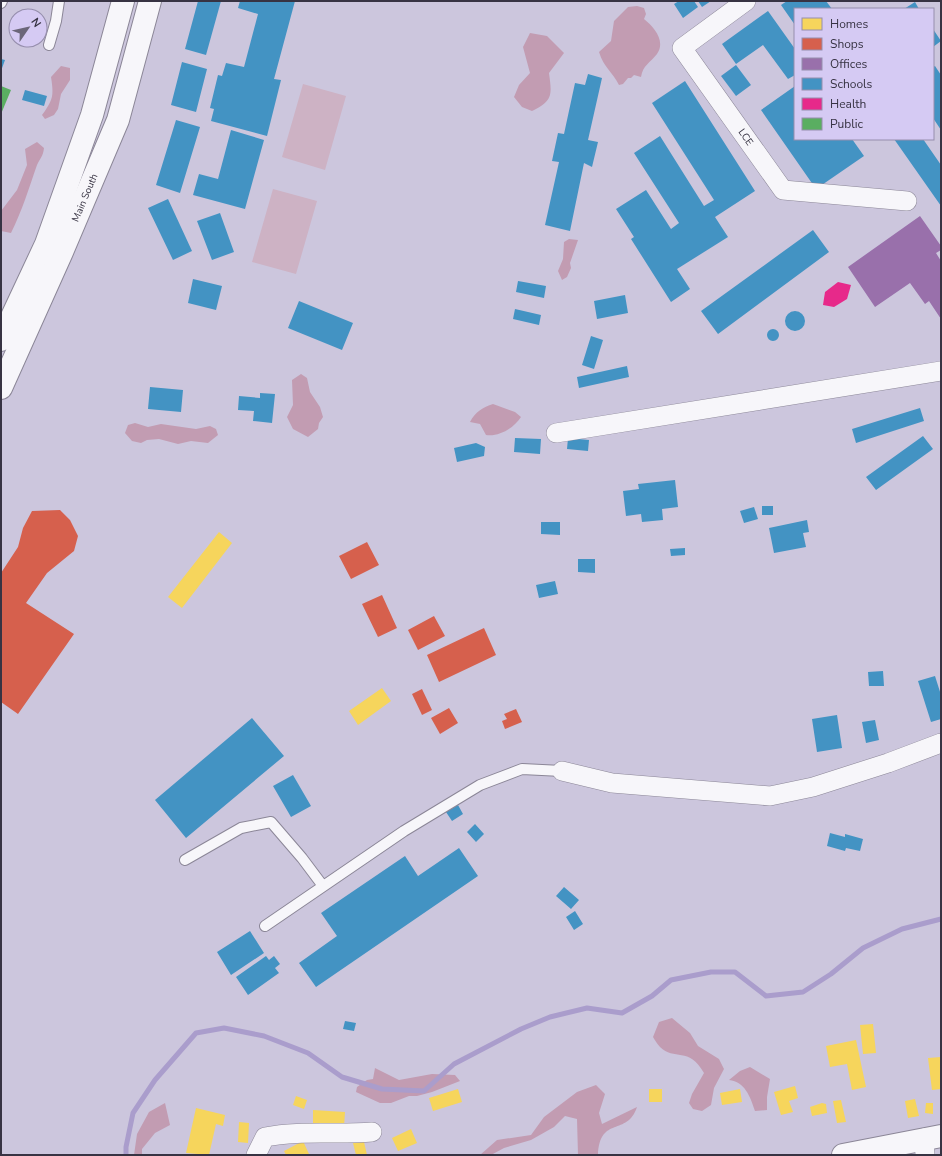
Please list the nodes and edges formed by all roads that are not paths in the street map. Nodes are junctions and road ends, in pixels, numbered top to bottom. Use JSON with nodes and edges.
{"nodes":[{"id":1,"x":59,"y":1,"type":"edge"},
{"id":2,"x":123,"y":1,"type":"edge"},
{"id":3,"x":150,"y":1,"type":"edge"},
{"id":4,"x":746,"y":1,"type":"edge"},
{"id":5,"x":49,"y":45,"type":"dead end"},
{"id":6,"x":907,"y":201,"type":"dead end"},
{"id":7,"x":1,"y":340,"type":"edge"},
{"id":8,"x":941,"y":371,"type":"edge"},
{"id":9,"x":1,"y":388,"type":"edge"},
{"id":10,"x":556,"y":433,"type":"dead end"},
{"id":11,"x":941,"y":743,"type":"edge"},
{"id":12,"x":562,"y":771,"type":"joint"},
{"id":13,"x":185,"y":860,"type":"dead end"},
{"id":14,"x":323,"y":886,"type":"junction"},
{"id":15,"x":265,"y":926,"type":"dead end"},
{"id":16,"x":372,"y":1132,"type":"dead end"},
{"id":17,"x":930,"y":1143,"type":"edge"},
{"id":18,"x":256,"y":1155,"type":"edge"},
{"id":19,"x":843,"y":1155,"type":"edge"}],
"edges":[{"from":1,"to":5,"type":"lane"},
{"from":2,"to":7,"type":"main road","name":"Main South"},
{"from":3,"to":9,"type":"main road","name":"Main South"},
{"from":4,"to":6,"type":"street","name":"LCE"},
{"from":8,"to":10,"type":"street"},
{"from":11,"to":12,"type":"street"},
{"from":12,"to":14,"type":"lane"},
{"from":13,"to":14,"type":"lane"},
{"from":14,"to":15,"type":"lane"},
{"from":16,"to":18,"type":"street"},
{"from":17,"to":19,"type":"main road"}]}
